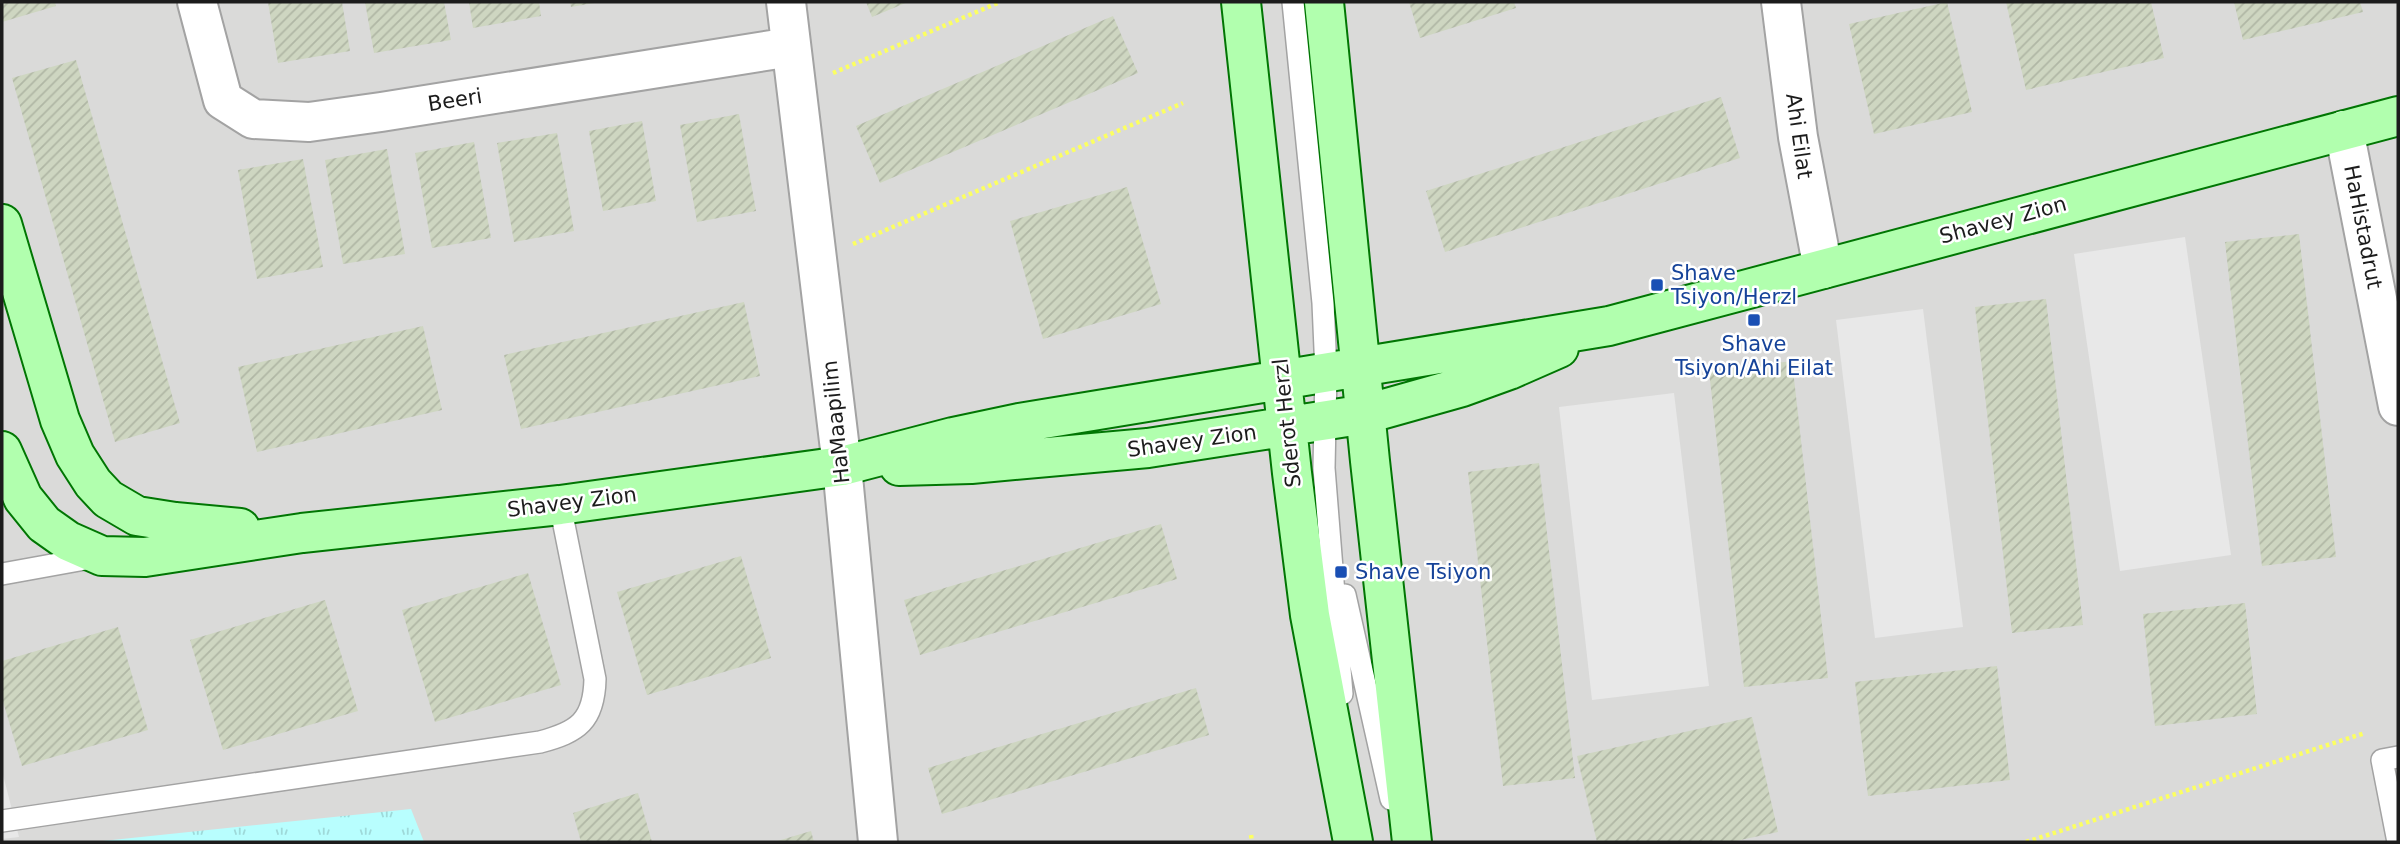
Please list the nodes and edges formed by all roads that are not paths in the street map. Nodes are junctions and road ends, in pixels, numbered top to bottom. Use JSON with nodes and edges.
{"nodes":[{"id":1,"x":197,"y":2,"type":"edge"},
{"id":2,"x":786,"y":2,"type":"edge"},
{"id":3,"x":1241,"y":2,"type":"edge"},
{"id":4,"x":1293,"y":2,"type":"edge"},
{"id":5,"x":1324,"y":2,"type":"edge"},
{"id":6,"x":1781,"y":2,"type":"edge"},
{"id":7,"x":791,"y":47,"type":"junction"},
{"id":8,"x":2398,"y":116,"type":"edge"},
{"id":9,"x":2344,"y":130,"type":"junction"},
{"id":10,"x":2,"y":224,"type":"edge"},
{"id":11,"x":1822,"y":269,"type":"junction"},
{"id":12,"x":1609,"y":326,"type":"junction"},
{"id":13,"x":1343,"y":369,"type":"junction"},
{"id":14,"x":1282,"y":378,"type":"junction"},
{"id":15,"x":2398,"y":406,"type":"edge"},
{"id":16,"x":1366,"y":414,"type":"junction"},
{"id":17,"x":1325,"y":421,"type":"junction"},
{"id":18,"x":1287,"y":427,"type":"junction"},
{"id":19,"x":2,"y":451,"type":"edge"},
{"id":20,"x":842,"y":466,"type":"junction"},
{"id":21,"x":560,"y":505,"type":"junction"},
{"id":22,"x":1328,"y":521,"type":"junction"},
{"id":23,"x":302,"y":533,"type":"junction"},
{"id":24,"x":102,"y":556,"type":"junction"},
{"id":25,"x":2,"y":574,"type":"edge"},
{"id":26,"x":2390,"y":759,"type":"edge"},
{"id":27,"x":2,"y":821,"type":"edge"},
{"id":28,"x":1353,"y":840,"type":"edge"},
{"id":29,"x":878,"y":842,"type":"edge"},
{"id":30,"x":1401,"y":842,"type":"edge"},
{"id":31,"x":1412,"y":842,"type":"edge"},
{"id":32,"x":2398,"y":842,"type":"edge"}],
"edges":[{"from":1,"to":7,"type":"street","name":"Beeri"},
{"from":2,"to":7,"type":"street","name":"HaMaapilim"},
{"from":3,"to":14,"type":"street","name":"Sderot Herzl"},
{"from":4,"to":13,"type":"lane"},
{"from":5,"to":13,"type":"street"},
{"from":6,"to":11,"type":"street","name":"Ahi Eilat"},
{"from":7,"to":20,"type":"street","name":"HaMaapilim"},
{"from":8,"to":9,"type":"street","name":"Shavey Zion"},
{"from":9,"to":11,"type":"street","name":"Shavey Zion"},
{"from":9,"to":15,"type":"street","name":"HaHistadrut"},
{"from":10,"to":23,"type":"street","name":"Shavey Zion"},
{"from":11,"to":12,"type":"street","name":"Shavey Zion"},
{"from":12,"to":13,"type":"street","name":"Shavey Zion"},
{"from":12,"to":16,"type":"street","name":"Shavey Zion"},
{"from":13,"to":14,"type":"street","name":"Shavey Zion"},
{"from":13,"to":16,"type":"street"},
{"from":13,"to":17,"type":"lane"},
{"from":14,"to":18,"type":"street","name":"Sderot Herzl"},
{"from":14,"to":20,"type":"street","name":"Shavey Zion"},
{"from":16,"to":17,"type":"street","name":"Shavey Zion"},
{"from":16,"to":31,"type":"street"},
{"from":17,"to":18,"type":"street","name":"Shavey Zion"},
{"from":17,"to":22,"type":"lane"},
{"from":18,"to":20,"type":"street","name":"Shavey Zion"},
{"from":18,"to":28,"type":"street","name":"Sderot Herzl"},
{"from":19,"to":24,"type":"street"},
{"from":20,"to":21,"type":"street","name":"Shavey Zion"},
{"from":20,"to":29,"type":"street","name":"HaMaapilim"},
{"from":21,"to":23,"type":"street","name":"Shavey Zion"},
{"from":21,"to":27,"type":"lane"},
{"from":22,"to":28,"type":"lane"},
{"from":22,"to":30,"type":"lane"},
{"from":23,"to":24,"type":"street","name":"Shavey Zion"},
{"from":24,"to":25,"type":"lane"},
{"from":26,"to":32,"type":"lane"}]}
